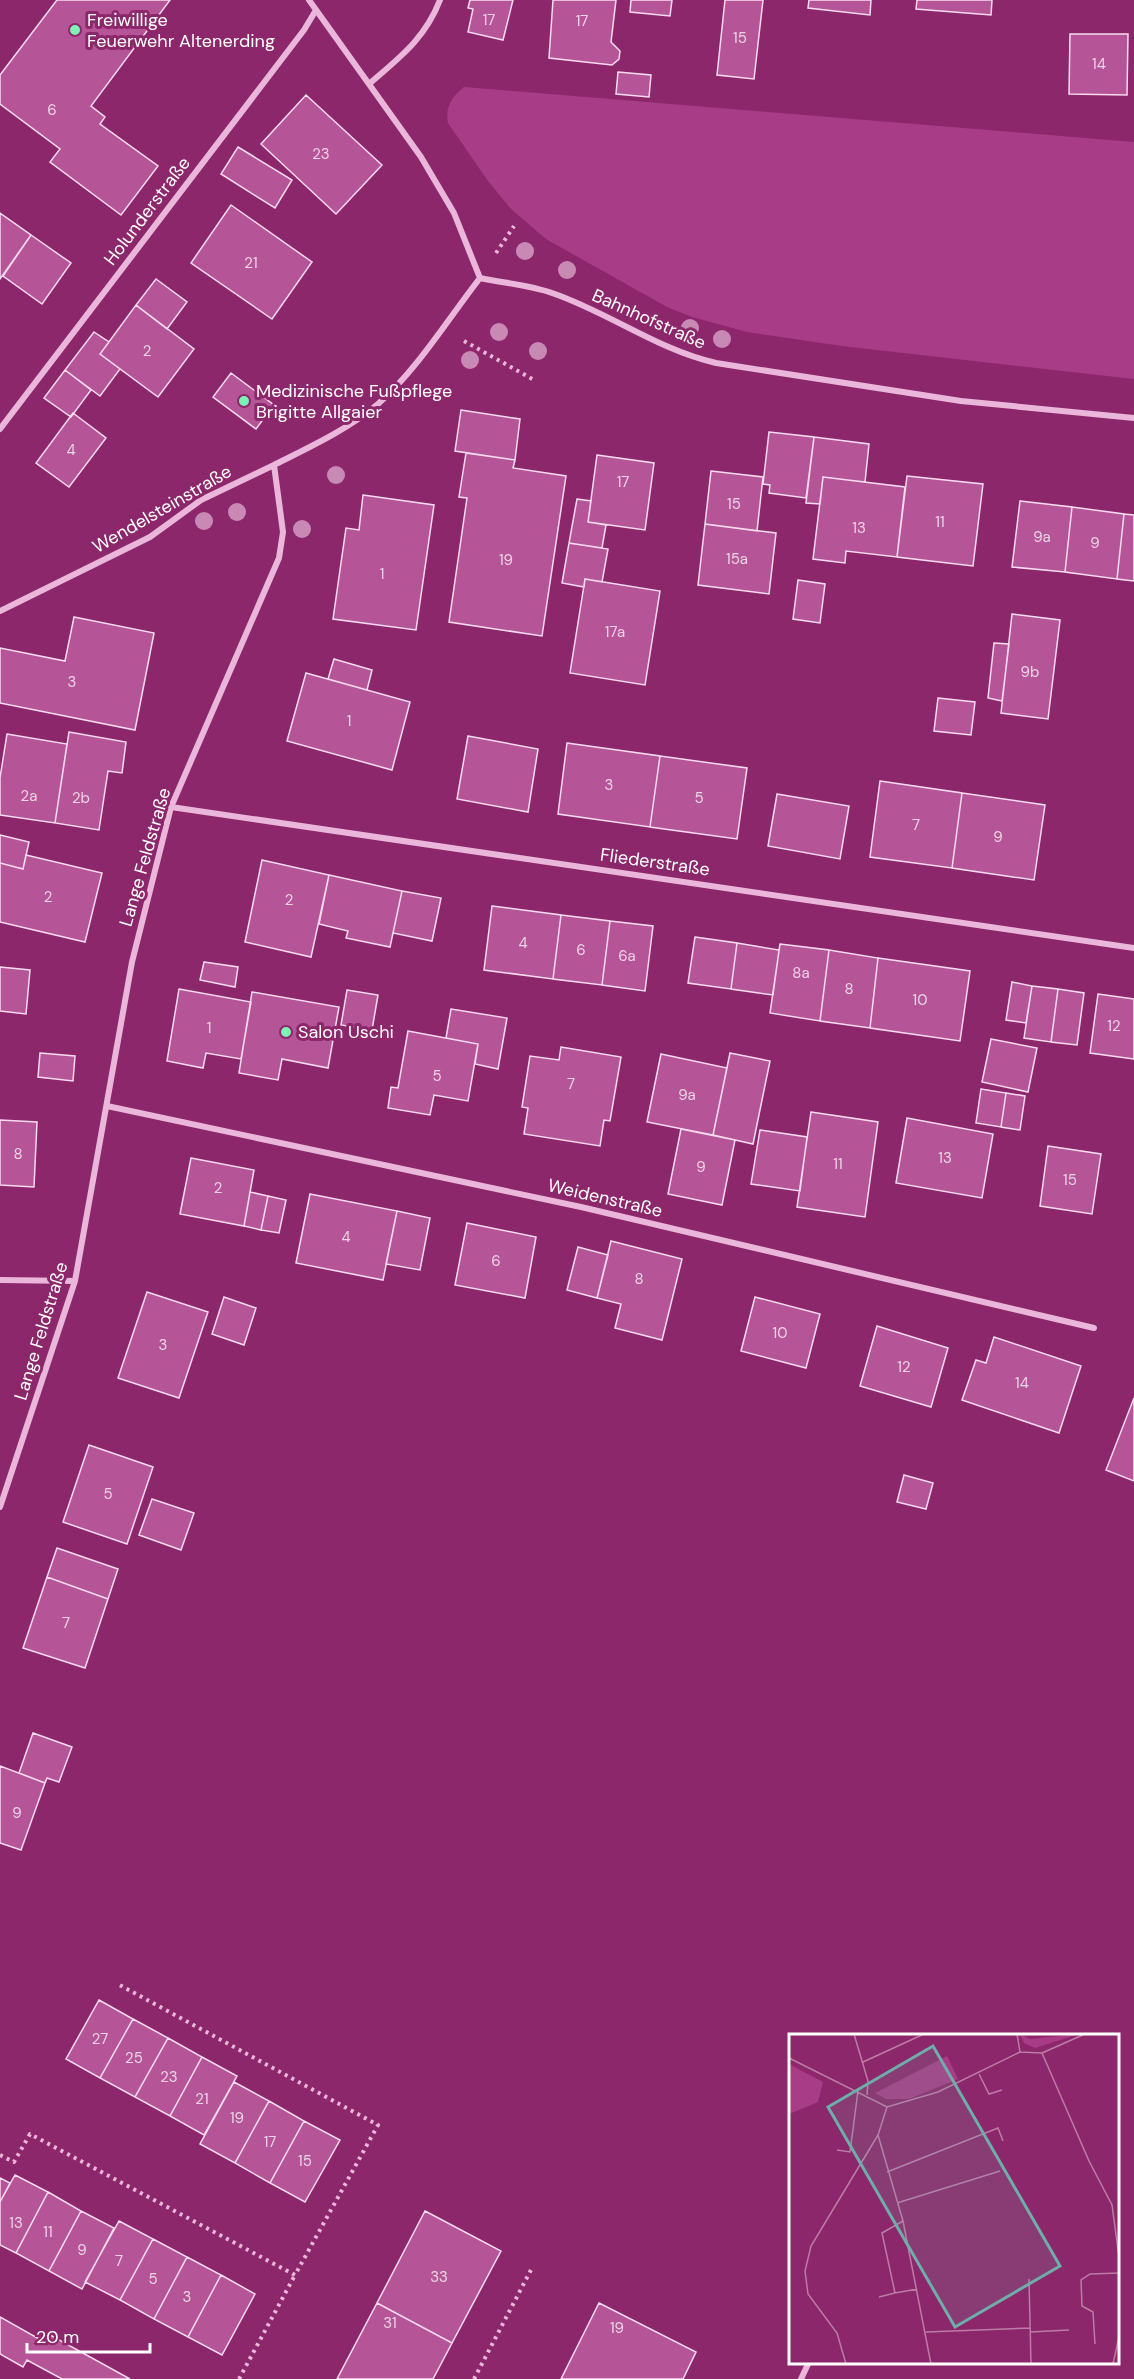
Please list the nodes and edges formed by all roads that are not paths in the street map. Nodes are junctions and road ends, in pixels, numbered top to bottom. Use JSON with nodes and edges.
{"nodes":[{"id":1,"x":309,"y":0,"type":"edge"},
{"id":2,"x":440,"y":0,"type":"edge"},
{"id":3,"x":316,"y":10,"type":"junction"},
{"id":4,"x":369,"y":84,"type":"junction"},
{"id":5,"x":480,"y":278,"type":"junction"},
{"id":6,"x":1134,"y":418,"type":"edge"},
{"id":7,"x":0,"y":429,"type":"edge"},
{"id":8,"x":274,"y":465,"type":"junction"},
{"id":9,"x":0,"y":611,"type":"edge"},
{"id":10,"x":171,"y":807,"type":"junction"},
{"id":11,"x":1134,"y":948,"type":"edge"},
{"id":12,"x":107,"y":1106,"type":"junction"},
{"id":13,"x":0,"y":1280,"type":"edge"},
{"id":14,"x":75,"y":1281,"type":"junction"},
{"id":15,"x":1094,"y":1328,"type":"dead end"},
{"id":16,"x":0,"y":1507,"type":"edge"},
{"id":17,"x":809,"y":2364,"type":"edge"},
{"id":18,"x":801,"y":2379,"type":"edge"}],
"edges":[{"from":1,"to":3,"type":"street"},
{"from":2,"to":4,"type":"street"},
{"from":3,"to":4,"type":"street"},
{"from":3,"to":7,"type":"street","name":"Holunderstraße"},
{"from":4,"to":5,"type":"street"},
{"from":5,"to":6,"type":"street","name":"Bahnhofstraße"},
{"from":5,"to":8,"type":"street"},
{"from":8,"to":9,"type":"street","name":"Wendelsteinstraße"},
{"from":8,"to":10,"type":"street","name":"Lange Feldstraße"},
{"from":10,"to":11,"type":"street","name":"Fliederstraße"},
{"from":10,"to":12,"type":"street","name":"Lange Feldstraße"},
{"from":12,"to":14,"type":"street","name":"Lange Feldstraße"},
{"from":12,"to":15,"type":"street","name":"Weidenstraße"},
{"from":13,"to":14,"type":"street"},
{"from":14,"to":16,"type":"street","name":"Lange Feldstraße"},
{"from":17,"to":18,"type":"street"}]}
